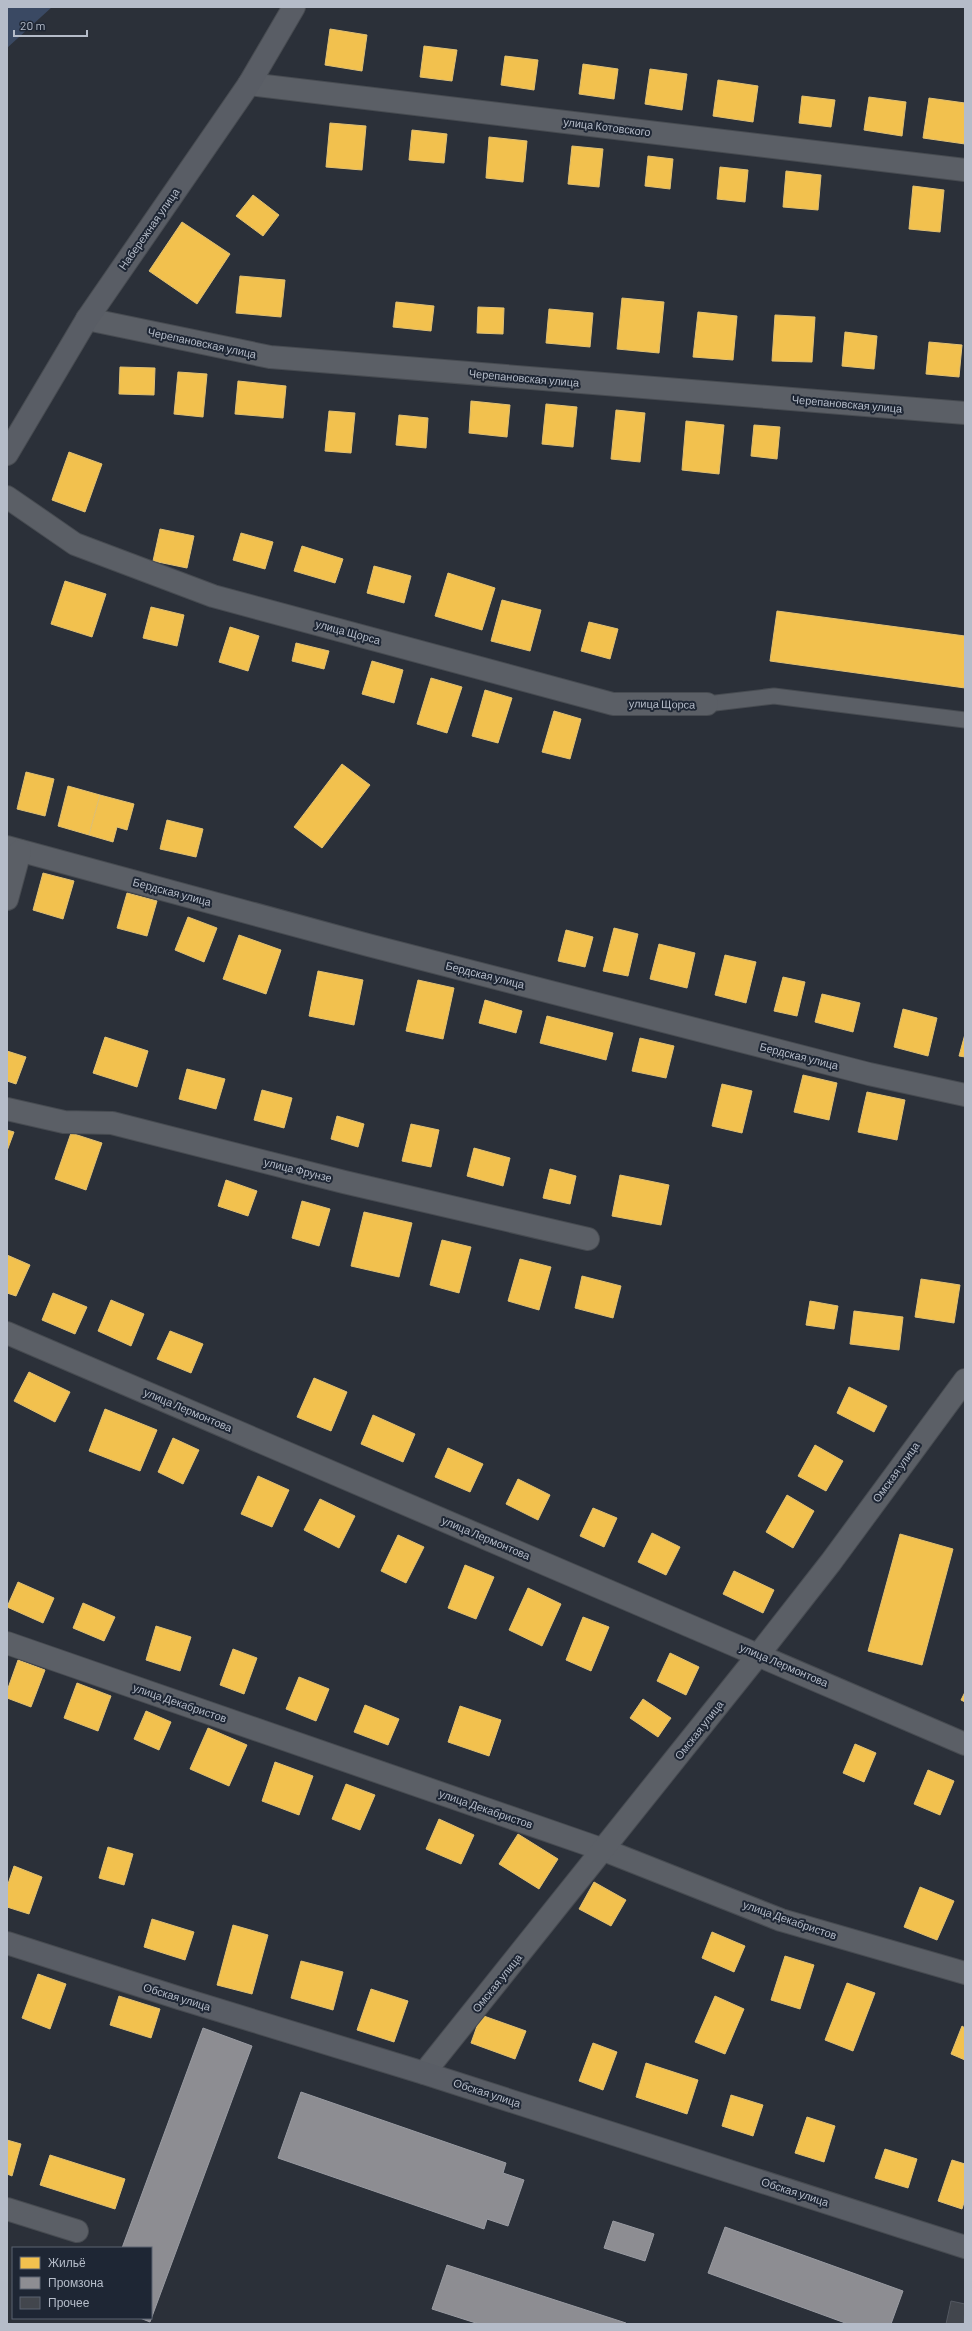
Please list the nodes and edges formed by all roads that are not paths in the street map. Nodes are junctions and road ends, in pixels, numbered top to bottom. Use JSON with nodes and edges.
{"nodes":[{"id":1,"x":294,"y":7,"type":"edge"},
{"id":2,"x":249,"y":84,"type":"junction"},
{"id":3,"x":965,"y":170,"type":"edge"},
{"id":4,"x":87,"y":319,"type":"junction"},
{"id":5,"x":965,"y":413,"type":"edge"},
{"id":6,"x":7,"y":454,"type":"edge"},
{"id":7,"x":7,"y":497,"type":"edge"},
{"id":8,"x":707,"y":704,"type":"joint"},
{"id":9,"x":965,"y":720,"type":"edge"},
{"id":10,"x":14,"y":849,"type":"edge"},
{"id":11,"x":7,"y":899,"type":"edge"},
{"id":12,"x":965,"y":1095,"type":"edge"},
{"id":13,"x":7,"y":1109,"type":"edge"},
{"id":14,"x":588,"y":1239,"type":"dead end"},
{"id":15,"x":7,"y":1333,"type":"edge"},
{"id":16,"x":965,"y":1380,"type":"edge"},
{"id":17,"x":7,"y":1643,"type":"edge"},
{"id":18,"x":760,"y":1654,"type":"junction"},
{"id":19,"x":965,"y":1744,"type":"edge"},
{"id":20,"x":604,"y":1850,"type":"junction"},
{"id":21,"x":7,"y":1943,"type":"edge"},
{"id":22,"x":965,"y":1973,"type":"edge"},
{"id":23,"x":424,"y":2073,"type":"junction"},
{"id":24,"x":7,"y":2209,"type":"edge"},
{"id":25,"x":77,"y":2230,"type":"dead end"},
{"id":26,"x":965,"y":2247,"type":"edge"}],
"edges":[{"from":1,"to":2,"type":"street","name":"Набережная улица"},
{"from":2,"to":3,"type":"street","name":"улица Котовского"},
{"from":2,"to":4,"type":"street","name":"Набережная улица"},
{"from":4,"to":5,"type":"street","name":"Черепановская улица"},
{"from":4,"to":6,"type":"street","name":"Набережная улица"},
{"from":7,"to":8,"type":"street","name":"улица Щорса"},
{"from":8,"to":9,"type":"lane"},
{"from":10,"to":11,"type":"street"},
{"from":10,"to":12,"type":"street","name":"Бердская улица"},
{"from":13,"to":14,"type":"street","name":"улица Фрунзе"},
{"from":15,"to":18,"type":"street","name":"улица Лермонтова"},
{"from":16,"to":18,"type":"street","name":"Омская улица"},
{"from":17,"to":20,"type":"street","name":"улица Декабристов"},
{"from":18,"to":19,"type":"street","name":"улица Лермонтова"},
{"from":18,"to":20,"type":"street","name":"Омская улица"},
{"from":20,"to":22,"type":"street","name":"улица Декабристов"},
{"from":20,"to":23,"type":"street","name":"Омская улица"},
{"from":21,"to":23,"type":"street","name":"Обская улица"},
{"from":23,"to":26,"type":"street","name":"Обская улица"},
{"from":24,"to":25,"type":"street"}]}
